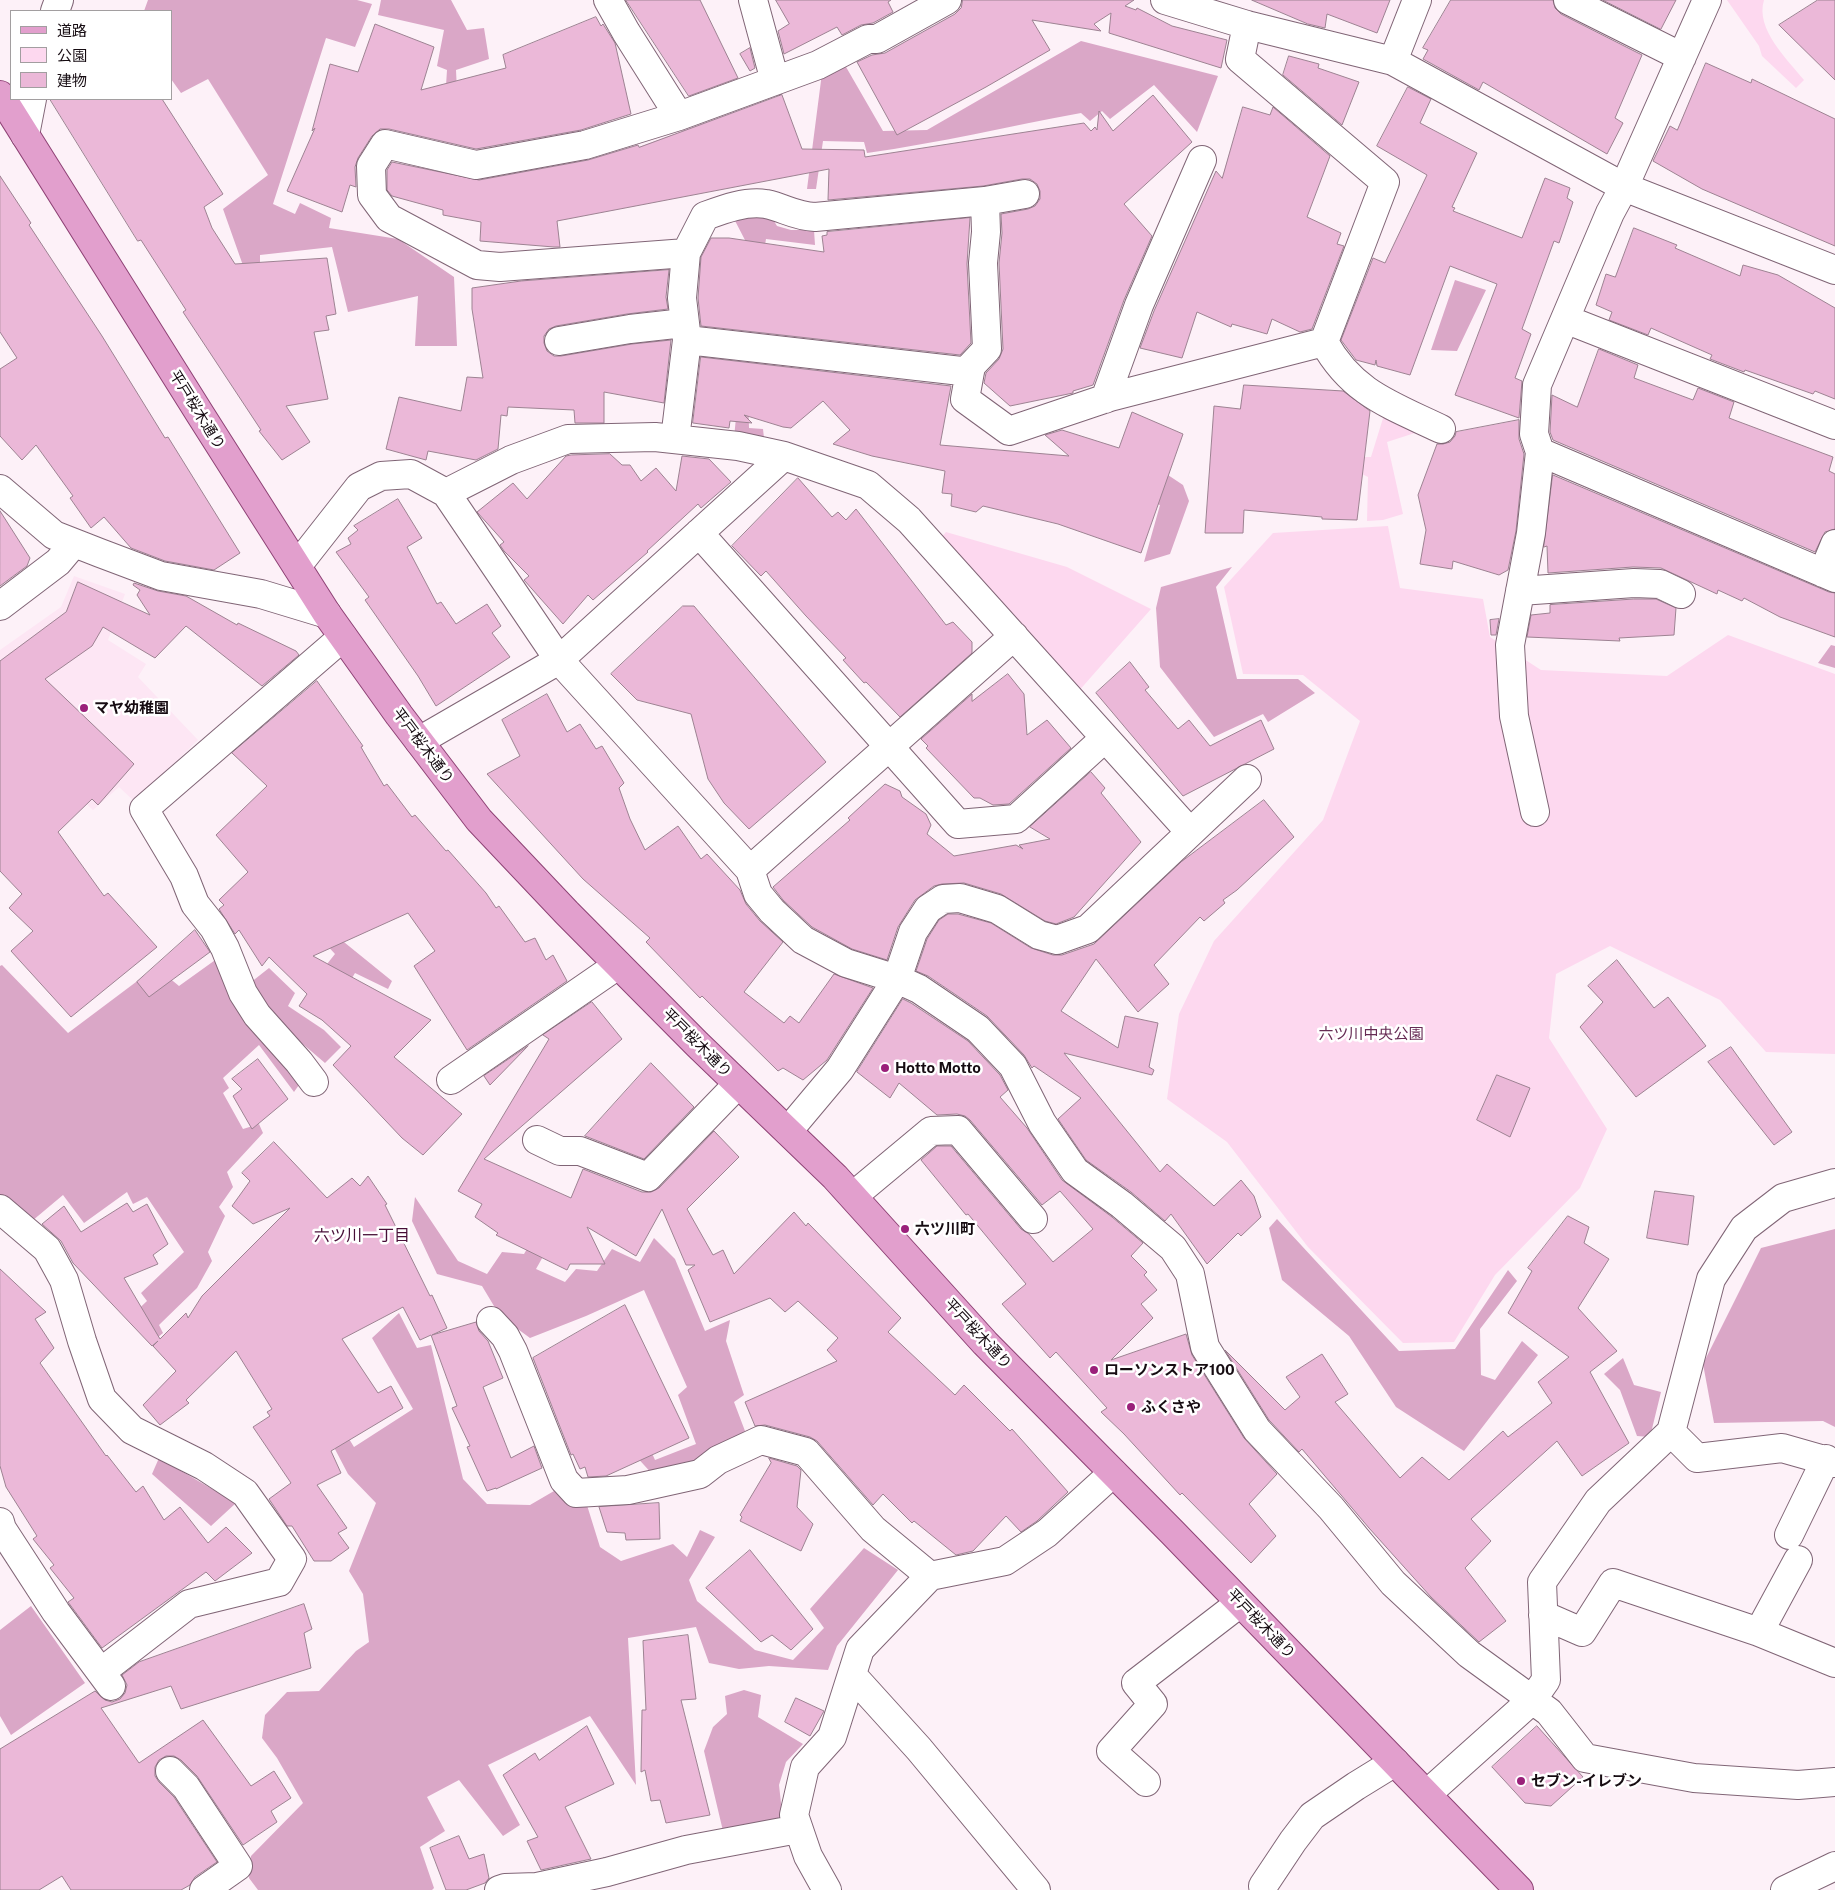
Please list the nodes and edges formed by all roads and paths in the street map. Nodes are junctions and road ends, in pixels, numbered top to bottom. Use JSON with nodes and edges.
{"nodes":[{"id":1,"x":608,"y":0,"type":"edge"},
{"id":2,"x":753,"y":0,"type":"edge"},
{"id":3,"x":947,"y":0,"type":"edge"},
{"id":4,"x":1165,"y":0,"type":"edge"},
{"id":5,"x":1417,"y":0,"type":"edge"},
{"id":6,"x":1568,"y":0,"type":"edge"},
{"id":7,"x":1707,"y":0,"type":"edge"},
{"id":8,"x":1247,"y":25,"type":"junction"},
{"id":9,"x":1682,"y":57,"type":"junction"},
{"id":10,"x":1393,"y":61,"type":"junction"},
{"id":11,"x":775,"y":81,"type":"junction"},
{"id":12,"x":0,"y":95,"type":"edge"},
{"id":13,"x":32,"y":100,"type":"edge"},
{"id":14,"x":679,"y":116,"type":"junction"},
{"id":15,"x":25,"y":135,"type":"junction"},
{"id":16,"x":1202,"y":160,"type":"dead end"},
{"id":17,"x":1624,"y":187,"type":"junction"},
{"id":18,"x":1025,"y":194,"type":"dead end"},
{"id":19,"x":985,"y":201,"type":"junction"},
{"id":20,"x":686,"y":253,"type":"junction"},
{"id":21,"x":1835,"y":270,"type":"edge"},
{"id":22,"x":1565,"y":319,"type":"junction"},
{"id":23,"x":686,"y":331,"type":"junction"},
{"id":24,"x":559,"y":341,"type":"dead end"},
{"id":25,"x":1324,"y":342,"type":"junction"},
{"id":26,"x":970,"y":372,"type":"junction"},
{"id":27,"x":1105,"y":399,"type":"junction"},
{"id":28,"x":1835,"y":425,"type":"edge"},
{"id":29,"x":1441,"y":429,"type":"dead end"},
{"id":30,"x":675,"y":439,"type":"junction"},
{"id":31,"x":1540,"y":452,"type":"junction"},
{"id":32,"x":784,"y":456,"type":"junction"},
{"id":33,"x":0,"y":489,"type":"edge"},
{"id":34,"x":446,"y":493,"type":"junction"},
{"id":35,"x":699,"y":533,"type":"junction"},
{"id":36,"x":74,"y":543,"type":"junction"},
{"id":37,"x":1835,"y":544,"type":"edge"},
{"id":38,"x":297,"y":566,"type":"junction"},
{"id":39,"x":1829,"y":576,"type":"edge"},
{"id":40,"x":1520,"y":591,"type":"junction"},
{"id":41,"x":1681,"y":594,"type":"dead end"},
{"id":42,"x":0,"y":606,"type":"edge"},
{"id":43,"x":327,"y":614,"type":"junction"},
{"id":44,"x":1014,"y":636,"type":"junction"},
{"id":45,"x":343,"y":637,"type":"junction"},
{"id":46,"x":559,"y":660,"type":"junction"},
{"id":47,"x":1105,"y":738,"type":"junction"},
{"id":48,"x":419,"y":741,"type":"junction"},
{"id":49,"x":890,"y":747,"type":"junction"},
{"id":50,"x":1247,"y":779,"type":"dead end"},
{"id":51,"x":1535,"y":812,"type":"dead end"},
{"id":52,"x":1190,"y":832,"type":"junction"},
{"id":53,"x":750,"y":870,"type":"junction"},
{"id":54,"x":618,"y":965,"type":"junction"},
{"id":55,"x":898,"y":979,"type":"junction"},
{"id":56,"x":451,"y":1080,"type":"dead end"},
{"id":57,"x":314,"y":1082,"type":"dead end"},
{"id":58,"x":738,"y":1084,"type":"junction"},
{"id":59,"x":788,"y":1131,"type":"junction"},
{"id":60,"x":537,"y":1140,"type":"dead end"},
{"id":61,"x":1835,"y":1183,"type":"edge"},
{"id":62,"x":853,"y":1196,"type":"junction"},
{"id":63,"x":0,"y":1209,"type":"edge"},
{"id":64,"x":1033,"y":1219,"type":"dead end"},
{"id":65,"x":491,"y":1321,"type":"dead end"},
{"id":66,"x":1671,"y":1432,"type":"junction"},
{"id":67,"x":1830,"y":1461,"type":"edge"},
{"id":68,"x":1113,"y":1473,"type":"junction"},
{"id":69,"x":0,"y":1522,"type":"edge"},
{"id":70,"x":1789,"y":1535,"type":"dead end"},
{"id":71,"x":1798,"y":1560,"type":"dead end"},
{"id":72,"x":930,"y":1576,"type":"junction"},
{"id":73,"x":1240,"y":1603,"type":"junction"},
{"id":74,"x":1543,"y":1615,"type":"junction"},
{"id":75,"x":1760,"y":1632,"type":"junction"},
{"id":76,"x":1835,"y":1663,"type":"edge"},
{"id":77,"x":852,"y":1675,"type":"junction"},
{"id":78,"x":1532,"y":1700,"type":"junction"},
{"id":79,"x":1395,"y":1762,"type":"junction"},
{"id":80,"x":178,"y":1779,"type":"dead end"},
{"id":81,"x":1146,"y":1782,"type":"dead end"},
{"id":82,"x":1835,"y":1782,"type":"edge"},
{"id":83,"x":1427,"y":1794,"type":"junction"},
{"id":84,"x":798,"y":1829,"type":"junction"},
{"id":85,"x":1835,"y":1866,"type":"edge"},
{"id":86,"x":1263,"y":1886,"type":"dead end"},
{"id":87,"x":204,"y":1890,"type":"edge"},
{"id":88,"x":499,"y":1890,"type":"edge"},
{"id":89,"x":827,"y":1890,"type":"edge"},
{"id":90,"x":1036,"y":1890,"type":"edge"},
{"id":91,"x":1519,"y":1890,"type":"edge"},
{"id":92,"x":1785,"y":1890,"type":"edge"}],
"edges":[{"from":1,"to":14,"type":"street"},
{"from":2,"to":11,"type":"street"},
{"from":3,"to":11,"type":"street"},
{"from":4,"to":8,"type":"street"},
{"from":5,"to":10,"type":"street"},
{"from":6,"to":9,"type":"street"},
{"from":7,"to":9,"type":"street"},
{"from":8,"to":10,"type":"street"},
{"from":8,"to":25,"type":"street"},
{"from":9,"to":17,"type":"street"},
{"from":10,"to":17,"type":"street"},
{"from":11,"to":14,"type":"street"},
{"from":12,"to":15,"type":"main road","name":"平戸桜木通り"},
{"from":13,"to":15,"type":"street"},
{"from":14,"to":20,"type":"street"},
{"from":15,"to":38,"type":"main road","name":"平戸桜木通り"},
{"from":16,"to":27,"type":"street"},
{"from":17,"to":21,"type":"street"},
{"from":17,"to":22,"type":"street"},
{"from":18,"to":19,"type":"street"},
{"from":19,"to":20,"type":"street"},
{"from":19,"to":26,"type":"street"},
{"from":20,"to":23,"type":"street"},
{"from":22,"to":28,"type":"street"},
{"from":22,"to":31,"type":"street"},
{"from":23,"to":24,"type":"street"},
{"from":23,"to":26,"type":"street"},
{"from":23,"to":30,"type":"street"},
{"from":25,"to":27,"type":"street"},
{"from":25,"to":29,"type":"street"},
{"from":26,"to":27,"type":"street"},
{"from":30,"to":32,"type":"street"},
{"from":30,"to":34,"type":"street"},
{"from":31,"to":39,"type":"street"},
{"from":31,"to":40,"type":"street"},
{"from":32,"to":35,"type":"street"},
{"from":32,"to":44,"type":"street"},
{"from":33,"to":36,"type":"street"},
{"from":34,"to":38,"type":"street"},
{"from":34,"to":46,"type":"street"},
{"from":35,"to":46,"type":"street"},
{"from":35,"to":49,"type":"street"},
{"from":36,"to":42,"type":"street"},
{"from":36,"to":43,"type":"street"},
{"from":37,"to":39,"type":"street"},
{"from":38,"to":43,"type":"main road","name":"平戸桜木通り"},
{"from":40,"to":41,"type":"street"},
{"from":40,"to":51,"type":"street"},
{"from":43,"to":45,"type":"main road","name":"平戸桜木通り"},
{"from":44,"to":47,"type":"street"},
{"from":44,"to":49,"type":"street"},
{"from":45,"to":48,"type":"main road","name":"平戸桜木通り"},
{"from":45,"to":57,"type":"street"},
{"from":46,"to":48,"type":"street"},
{"from":46,"to":53,"type":"street"},
{"from":47,"to":49,"type":"street"},
{"from":47,"to":52,"type":"street"},
{"from":48,"to":54,"type":"main road","name":"平戸桜木通り"},
{"from":49,"to":53,"type":"street"},
{"from":50,"to":52,"type":"street"},
{"from":52,"to":55,"type":"street"},
{"from":53,"to":55,"type":"street"},
{"from":54,"to":56,"type":"street"},
{"from":54,"to":58,"type":"main road","name":"平戸桜木通り"},
{"from":55,"to":59,"type":"street"},
{"from":55,"to":78,"type":"street"},
{"from":58,"to":59,"type":"main road","name":"平戸桜木通り"},
{"from":58,"to":60,"type":"street"},
{"from":59,"to":62,"type":"main road","name":"平戸桜木通り"},
{"from":61,"to":66,"type":"street"},
{"from":62,"to":64,"type":"street"},
{"from":62,"to":68,"type":"main road","name":"平戸桜木通り"},
{"from":63,"to":69,"type":"street"},
{"from":65,"to":72,"type":"street"},
{"from":66,"to":67,"type":"street"},
{"from":66,"to":74,"type":"street"},
{"from":67,"to":70,"type":"street"},
{"from":68,"to":72,"type":"street"},
{"from":68,"to":73,"type":"main road","name":"平戸桜木通り"},
{"from":71,"to":75,"type":"street"},
{"from":72,"to":77,"type":"street"},
{"from":73,"to":79,"type":"main road","name":"平戸桜木通り"},
{"from":73,"to":81,"type":"street"},
{"from":74,"to":75,"type":"street"},
{"from":74,"to":78,"type":"street"},
{"from":75,"to":76,"type":"street"},
{"from":77,"to":84,"type":"street"},
{"from":77,"to":90,"type":"street"},
{"from":78,"to":82,"type":"street"},
{"from":78,"to":83,"type":"street"},
{"from":79,"to":83,"type":"main road","name":"平戸桜木通り"},
{"from":79,"to":86,"type":"street"},
{"from":80,"to":87,"type":"street"},
{"from":83,"to":91,"type":"main road","name":"平戸桜木通り"},
{"from":84,"to":88,"type":"street"},
{"from":84,"to":89,"type":"street"},
{"from":85,"to":92,"type":"street"}]}
